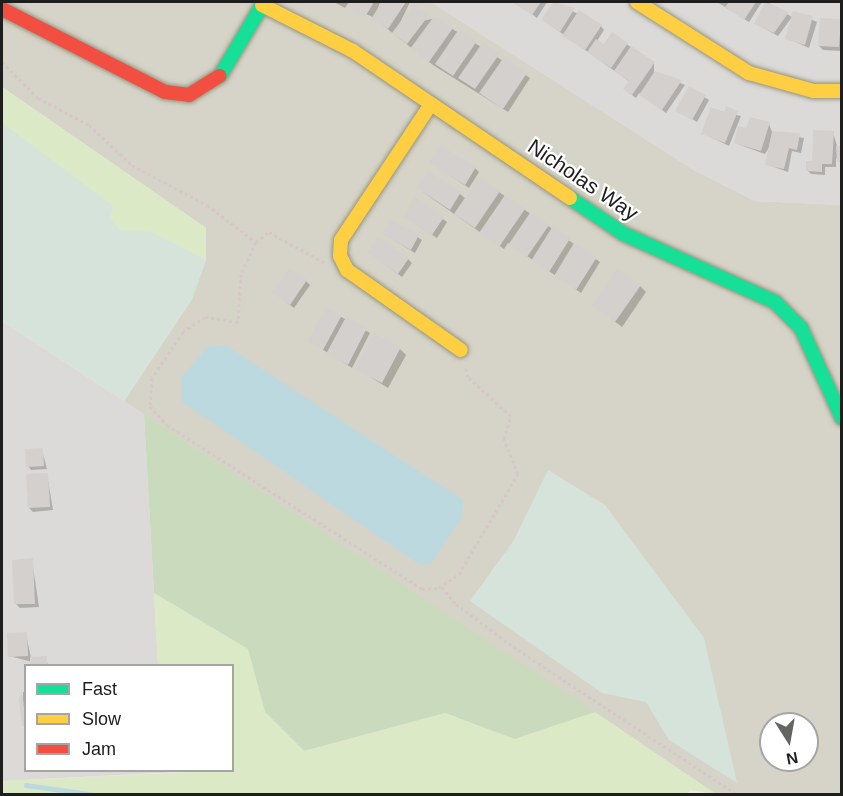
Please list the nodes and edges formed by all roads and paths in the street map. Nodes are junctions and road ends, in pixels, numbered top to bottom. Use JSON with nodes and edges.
{"nodes":[{"id":1,"x":637,"y":2,"type":"edge"},
{"id":2,"x":263,"y":3,"type":"edge"},
{"id":3,"x":2,"y":9,"type":"edge"},
{"id":4,"x":2,"y":62,"type":"edge"},
{"id":5,"x":842,"y":91,"type":"edge"},
{"id":6,"x":431,"y":104,"type":"junction"},
{"id":7,"x":256,"y":242,"type":"junction"},
{"id":8,"x":344,"y":263,"type":"junction"},
{"id":9,"x":461,"y":350,"type":"joint"},
{"id":10,"x":842,"y":418,"type":"edge"},
{"id":11,"x":442,"y":586,"type":"junction"},
{"id":12,"x":736,"y":795,"type":"edge"}],
"edges":[{"from":1,"to":5,"type":"street"},
{"from":2,"to":3,"type":"street"},
{"from":2,"to":6,"type":"street","name":"Nicholas Way"},
{"from":4,"to":7,"type":"path"},
{"from":6,"to":8,"type":"street"},
{"from":6,"to":10,"type":"street","name":"Nicholas Way"},
{"from":7,"to":8,"type":"path"},
{"from":7,"to":11,"type":"path"},
{"from":8,"to":9,"type":"street"},
{"from":9,"to":11,"type":"path"},
{"from":11,"to":12,"type":"path"}]}
